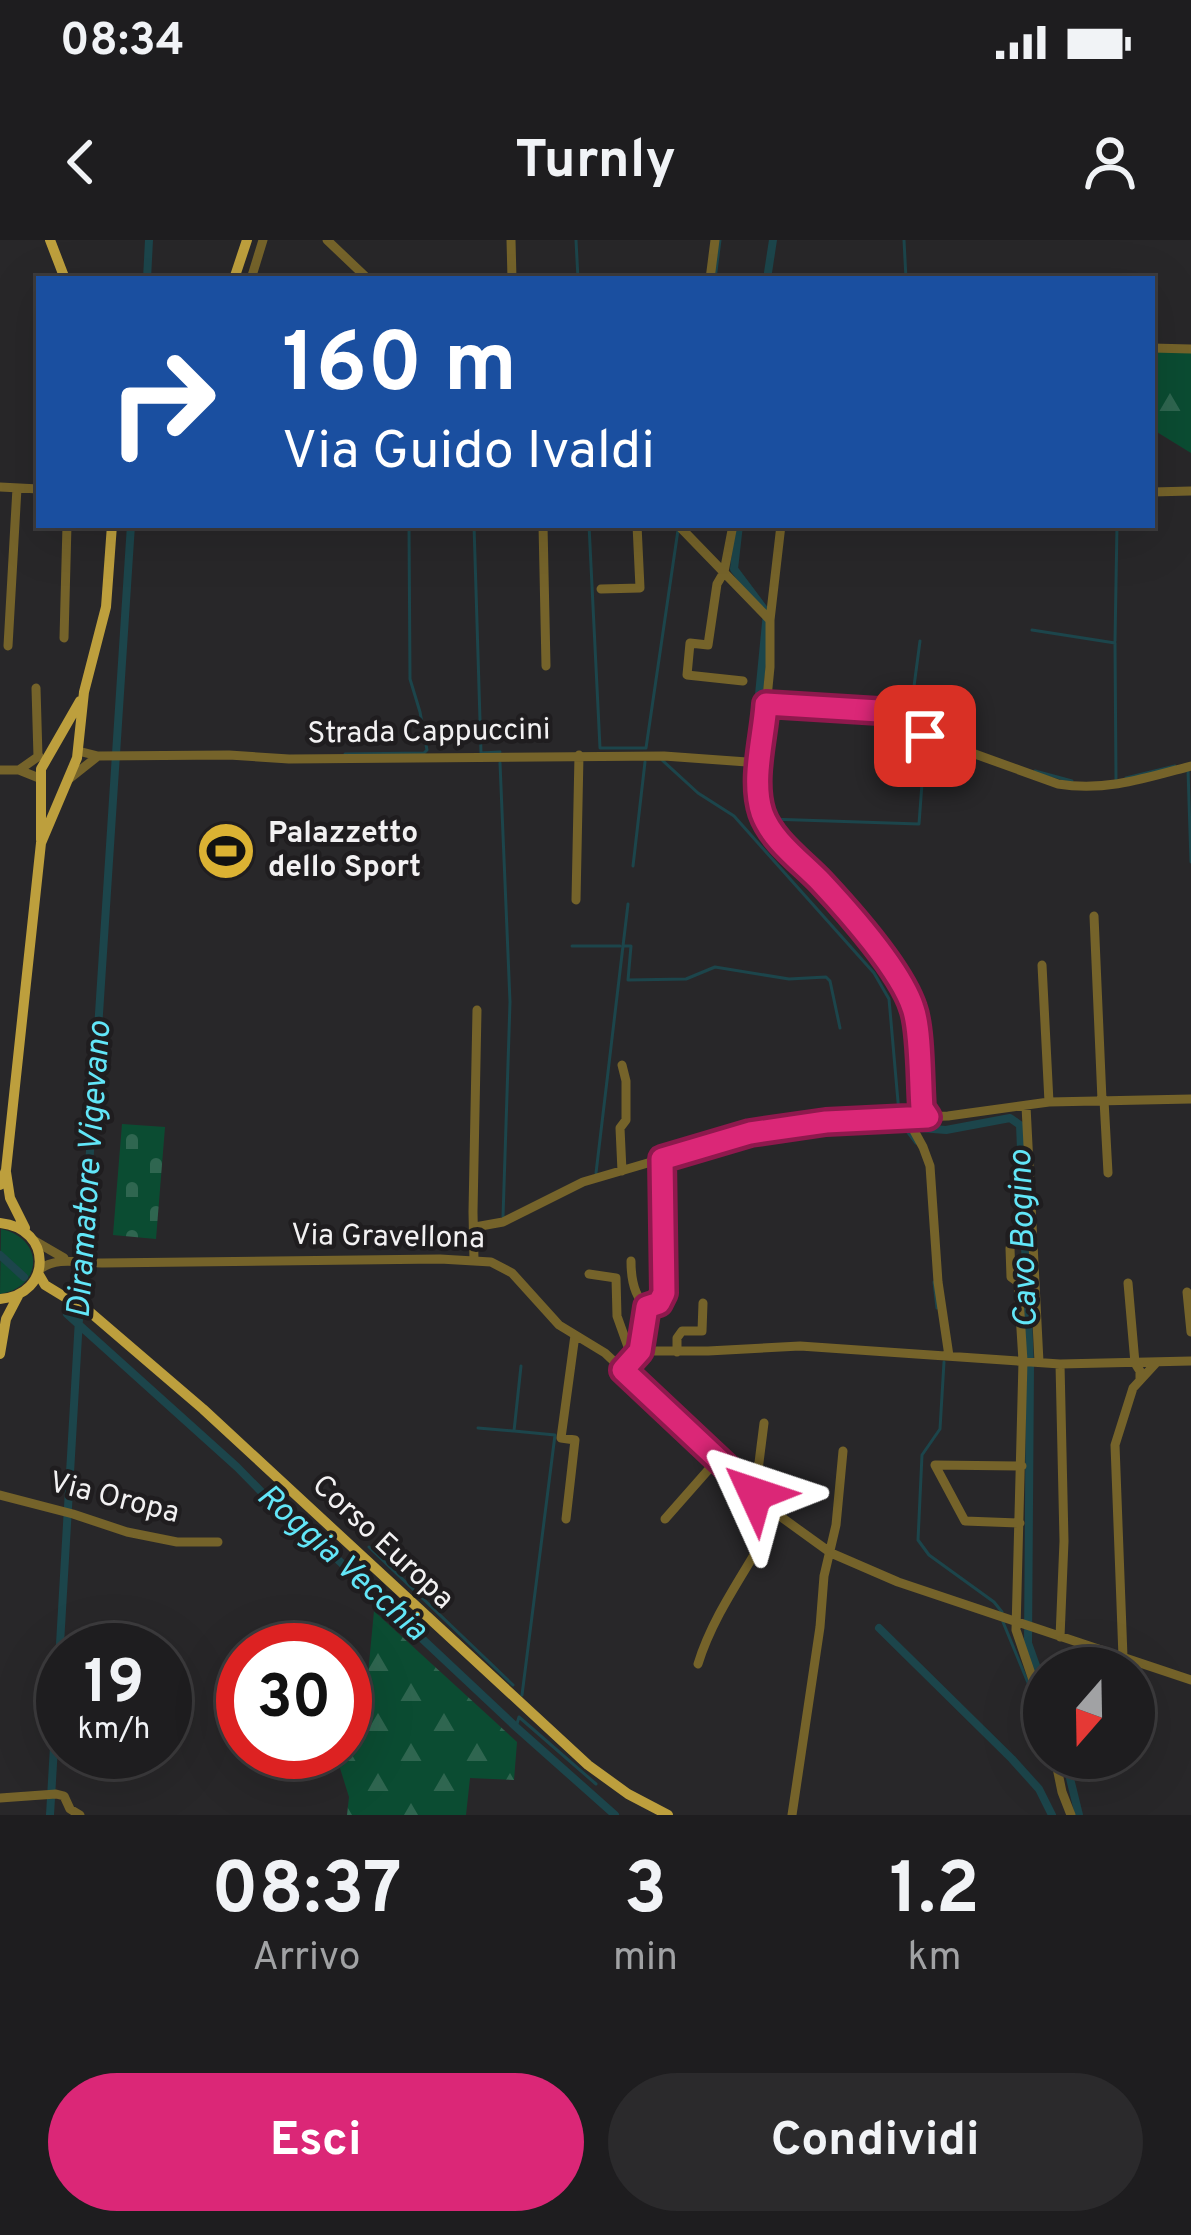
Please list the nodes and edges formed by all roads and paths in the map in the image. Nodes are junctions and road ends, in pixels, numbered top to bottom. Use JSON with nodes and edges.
{"nodes":[{"id":1,"x":50,"y":240,"type":"edge"},
{"id":2,"x":247,"y":240,"type":"edge"},
{"id":3,"x":263,"y":240,"type":"edge"},
{"id":4,"x":327,"y":240,"type":"edge"},
{"id":5,"x":511,"y":240,"type":"edge"},
{"id":6,"x":715,"y":240,"type":"edge"},
{"id":7,"x":64,"y":276,"type":"edge"},
{"id":8,"x":235,"y":276,"type":"edge"},
{"id":9,"x":251,"y":276,"type":"edge"},
{"id":10,"x":365,"y":276,"type":"edge"},
{"id":11,"x":512,"y":276,"type":"edge"},
{"id":12,"x":710,"y":276,"type":"edge"},
{"id":13,"x":1155,"y":348,"type":"edge"},
{"id":14,"x":1191,"y":349,"type":"edge"},
{"id":15,"x":0,"y":487,"type":"edge"},
{"id":16,"x":17,"y":488,"type":"junction"},
{"id":17,"x":36,"y":489,"type":"edge"},
{"id":18,"x":1191,"y":491,"type":"edge"},
{"id":19,"x":1155,"y":492,"type":"edge"},
{"id":20,"x":68,"y":528,"type":"edge"},
{"id":21,"x":112,"y":528,"type":"edge"},
{"id":22,"x":543,"y":528,"type":"edge"},
{"id":23,"x":638,"y":528,"type":"edge"},
{"id":24,"x":681,"y":528,"type":"edge"},
{"id":25,"x":732,"y":528,"type":"edge"},
{"id":26,"x":781,"y":528,"type":"edge"},
{"id":27,"x":724,"y":572,"type":"junction"},
{"id":28,"x":601,"y":589,"type":"dead end"},
{"id":29,"x":768,"y":618,"type":"junction"},
{"id":30,"x":64,"y":638,"type":"dead end"},
{"id":31,"x":8,"y":646,"type":"dead end"},
{"id":32,"x":546,"y":666,"type":"dead end"},
{"id":33,"x":743,"y":682,"type":"dead end"},
{"id":34,"x":35,"y":688,"type":"dead end"},
{"id":35,"x":84,"y":692,"type":"junction"},
{"id":36,"x":766,"y":704,"type":"junction"},
{"id":37,"x":52,"y":746,"type":"junction"},
{"id":38,"x":77,"y":751,"type":"junction"},
{"id":39,"x":579,"y":755,"type":"junction"},
{"id":40,"x":98,"y":756,"type":"junction"},
{"id":41,"x":38,"y":757,"type":"junction"},
{"id":42,"x":760,"y":763,"type":"junction"},
{"id":43,"x":1191,"y":766,"type":"edge"},
{"id":44,"x":0,"y":770,"type":"edge"},
{"id":45,"x":19,"y":770,"type":"junction"},
{"id":46,"x":39,"y":778,"type":"junction"},
{"id":47,"x":67,"y":782,"type":"junction"},
{"id":48,"x":41,"y":843,"type":"junction"},
{"id":49,"x":576,"y":900,"type":"dead end"},
{"id":50,"x":1094,"y":916,"type":"dead end"},
{"id":51,"x":1042,"y":965,"type":"dead end"},
{"id":52,"x":477,"y":1010,"type":"dead end"},
{"id":53,"x":622,"y":1065,"type":"dead end"},
{"id":54,"x":1191,"y":1099,"type":"edge"},
{"id":55,"x":1103,"y":1100,"type":"junction"},
{"id":56,"x":1049,"y":1102,"type":"junction"},
{"id":57,"x":1025,"y":1106,"type":"junction"},
{"id":58,"x":911,"y":1118,"type":"junction"},
{"id":59,"x":662,"y":1159,"type":"junction"},
{"id":60,"x":5,"y":1170,"type":"junction"},
{"id":61,"x":622,"y":1171,"type":"junction"},
{"id":62,"x":1108,"y":1173,"type":"dead end"},
{"id":63,"x":0,"y":1185,"type":"edge"},
{"id":64,"x":0,"y":1223,"type":"edge"},
{"id":65,"x":475,"y":1227,"type":"junction"},
{"id":66,"x":32,"y":1238,"type":"junction"},
{"id":67,"x":1010,"y":1248,"type":"dead end"},
{"id":68,"x":474,"y":1260,"type":"junction"},
{"id":69,"x":631,"y":1261,"type":"dead end"},
{"id":70,"x":79,"y":1263,"type":"junction"},
{"id":71,"x":39,"y":1272,"type":"junction"},
{"id":72,"x":589,"y":1274,"type":"dead end"},
{"id":73,"x":1128,"y":1283,"type":"dead end"},
{"id":74,"x":1187,"y":1292,"type":"dead end"},
{"id":75,"x":20,"y":1295,"type":"junction"},
{"id":76,"x":0,"y":1299,"type":"edge"},
{"id":77,"x":67,"y":1299,"type":"junction"},
{"id":78,"x":704,"y":1303,"type":"dead end"},
{"id":79,"x":647,"y":1307,"type":"junction"},
{"id":80,"x":702,"y":1331,"type":"junction"},
{"id":81,"x":719,"y":1331,"type":"dead end"},
{"id":82,"x":1191,"y":1332,"type":"edge"},
{"id":83,"x":575,"y":1335,"type":"junction"},
{"id":84,"x":677,"y":1352,"type":"junction"},
{"id":85,"x":0,"y":1354,"type":"edge"},
{"id":86,"x":636,"y":1354,"type":"junction"},
{"id":87,"x":950,"y":1356,"type":"junction"},
{"id":88,"x":1024,"y":1361,"type":"junction"},
{"id":89,"x":1191,"y":1361,"type":"edge"},
{"id":90,"x":1039,"y":1362,"type":"junction"},
{"id":91,"x":1135,"y":1363,"type":"junction"},
{"id":92,"x":1156,"y":1363,"type":"junction"},
{"id":93,"x":1060,"y":1364,"type":"junction"},
{"id":94,"x":1121,"y":1364,"type":"junction"},
{"id":95,"x":623,"y":1370,"type":"junction"},
{"id":96,"x":1137,"y":1384,"type":"junction"},
{"id":97,"x":764,"y":1424,"type":"dead end"},
{"id":98,"x":843,"y":1451,"type":"dead end"},
{"id":99,"x":717,"y":1460,"type":"junction"},
{"id":100,"x":1022,"y":1466,"type":"junction"},
{"id":101,"x":755,"y":1494,"type":"junction"},
{"id":102,"x":0,"y":1496,"type":"edge"},
{"id":103,"x":777,"y":1514,"type":"junction"},
{"id":104,"x":566,"y":1519,"type":"dead end"},
{"id":105,"x":665,"y":1519,"type":"dead end"},
{"id":106,"x":1020,"y":1523,"type":"junction"},
{"id":107,"x":218,"y":1542,"type":"dead end"},
{"id":108,"x":831,"y":1553,"type":"junction"},
{"id":109,"x":1015,"y":1622,"type":"junction"},
{"id":110,"x":1060,"y":1637,"type":"junction"},
{"id":111,"x":1023,"y":1647,"type":"edge"},
{"id":112,"x":1092,"y":1647,"type":"edge"},
{"id":113,"x":1123,"y":1647,"type":"edge"},
{"id":114,"x":698,"y":1664,"type":"dead end"},
{"id":115,"x":1155,"y":1667,"type":"edge"},
{"id":116,"x":1191,"y":1679,"type":"edge"},
{"id":117,"x":1059,"y":1779,"type":"edge"},
{"id":118,"x":0,"y":1798,"type":"edge"},
{"id":119,"x":80,"y":1815,"type":"edge"},
{"id":120,"x":668,"y":1815,"type":"edge"},
{"id":121,"x":792,"y":1815,"type":"edge"},
{"id":122,"x":1070,"y":1815,"type":"edge"}],
"edges":[{"from":1,"to":7,"type":"main road"},
{"from":2,"to":8,"type":"main road"},
{"from":3,"to":9,"type":"street"},
{"from":4,"to":10,"type":"street"},
{"from":5,"to":11,"type":"street"},
{"from":6,"to":12,"type":"street"},
{"from":13,"to":14,"type":"street"},
{"from":15,"to":16,"type":"street"},
{"from":16,"to":17,"type":"street"},
{"from":16,"to":31,"type":"street"},
{"from":18,"to":19,"type":"street"},
{"from":20,"to":30,"type":"street"},
{"from":21,"to":35,"type":"main road"},
{"from":22,"to":32,"type":"street"},
{"from":23,"to":28,"type":"street"},
{"from":24,"to":27,"type":"street"},
{"from":25,"to":27,"type":"street"},
{"from":26,"to":29,"type":"street"},
{"from":27,"to":29,"type":"street"},
{"from":27,"to":33,"type":"street"},
{"from":29,"to":36,"type":"street"},
{"from":34,"to":41,"type":"street"},
{"from":35,"to":37,"type":"main road"},
{"from":35,"to":38,"type":"main road"},
{"from":36,"to":42,"type":"street"},
{"from":36,"to":43,"type":"street"},
{"from":37,"to":38,"type":"main road"},
{"from":37,"to":41,"type":"street"},
{"from":37,"to":46,"type":"main road"},
{"from":38,"to":40,"type":"street","name":"Strada Cappuccini"},
{"from":38,"to":47,"type":"main road"},
{"from":39,"to":40,"type":"street","name":"Strada Cappuccini"},
{"from":39,"to":42,"type":"street","name":"Strada Cappuccini"},
{"from":39,"to":49,"type":"street"},
{"from":40,"to":47,"type":"street"},
{"from":41,"to":45,"type":"street"},
{"from":42,"to":58,"type":"street"},
{"from":44,"to":45,"type":"street"},
{"from":45,"to":46,"type":"street"},
{"from":46,"to":47,"type":"main road"},
{"from":46,"to":48,"type":"main road"},
{"from":47,"to":48,"type":"main road"},
{"from":48,"to":60,"type":"main road"},
{"from":50,"to":55,"type":"street"},
{"from":51,"to":56,"type":"street"},
{"from":52,"to":65,"type":"street"},
{"from":53,"to":61,"type":"street"},
{"from":54,"to":55,"type":"street"},
{"from":55,"to":56,"type":"street"},
{"from":55,"to":62,"type":"street"},
{"from":56,"to":57,"type":"street"},
{"from":57,"to":58,"type":"street"},
{"from":57,"to":90,"type":"street"},
{"from":58,"to":59,"type":"street"},
{"from":58,"to":87,"type":"street"},
{"from":59,"to":61,"type":"street"},
{"from":59,"to":79,"type":"street"},
{"from":60,"to":63,"type":"main road"},
{"from":60,"to":66,"type":"main road"},
{"from":61,"to":65,"type":"street"},
{"from":64,"to":66,"type":"main road"},
{"from":65,"to":68,"type":"street"},
{"from":66,"to":70,"type":"street","name":"Via Gravellona"},
{"from":66,"to":71,"type":"main road"},
{"from":67,"to":88,"type":"street"},
{"from":68,"to":70,"type":"street","name":"Via Gravellona"},
{"from":68,"to":83,"type":"street","name":"Via Gravellona"},
{"from":69,"to":79,"type":"street"},
{"from":70,"to":71,"type":"street"},
{"from":71,"to":75,"type":"main road"},
{"from":71,"to":77,"type":"main road"},
{"from":72,"to":86,"type":"street"},
{"from":73,"to":91,"type":"street"},
{"from":74,"to":82,"type":"street"},
{"from":75,"to":76,"type":"main road"},
{"from":75,"to":77,"type":"main road"},
{"from":75,"to":85,"type":"main road"},
{"from":77,"to":120,"type":"main road","name":"Corso Europa"},
{"from":78,"to":80,"type":"street"},
{"from":79,"to":86,"type":"street"},
{"from":80,"to":81,"type":"street"},
{"from":80,"to":84,"type":"street"},
{"from":83,"to":95,"type":"street","name":"Via Gravellona"},
{"from":83,"to":104,"type":"street"},
{"from":84,"to":86,"type":"street"},
{"from":84,"to":87,"type":"street"},
{"from":86,"to":95,"type":"street"},
{"from":87,"to":88,"type":"street"},
{"from":88,"to":90,"type":"street"},
{"from":88,"to":100,"type":"street"},
{"from":89,"to":92,"type":"street"},
{"from":90,"to":93,"type":"street"},
{"from":91,"to":92,"type":"street"},
{"from":91,"to":94,"type":"street"},
{"from":91,"to":96,"type":"street"},
{"from":92,"to":96,"type":"street"},
{"from":93,"to":94,"type":"street"},
{"from":93,"to":110,"type":"street"},
{"from":94,"to":96,"type":"street"},
{"from":95,"to":99,"type":"street","name":"Via Gravellona"},
{"from":96,"to":113,"type":"street"},
{"from":97,"to":101,"type":"street"},
{"from":98,"to":108,"type":"street"},
{"from":99,"to":101,"type":"street","name":"Via Gravellona"},
{"from":99,"to":105,"type":"street"},
{"from":100,"to":106,"type":"street"},
{"from":100,"to":106,"type":"street"},
{"from":101,"to":103,"type":"street","name":"Via Gravellona"},
{"from":102,"to":107,"type":"street","name":"Via Oropa"},
{"from":103,"to":108,"type":"street","name":"Via Gravellona"},
{"from":103,"to":114,"type":"street"},
{"from":106,"to":109,"type":"street"},
{"from":108,"to":109,"type":"street","name":"Via Gravellona"},
{"from":108,"to":121,"type":"street"},
{"from":109,"to":110,"type":"street","name":"Via Gravellona"},
{"from":109,"to":111,"type":"street"},
{"from":110,"to":112,"type":"street","name":"Via Gravellona"},
{"from":115,"to":116,"type":"street","name":"Via Gravellona"},
{"from":117,"to":122,"type":"street"},
{"from":118,"to":119,"type":"street"}]}
